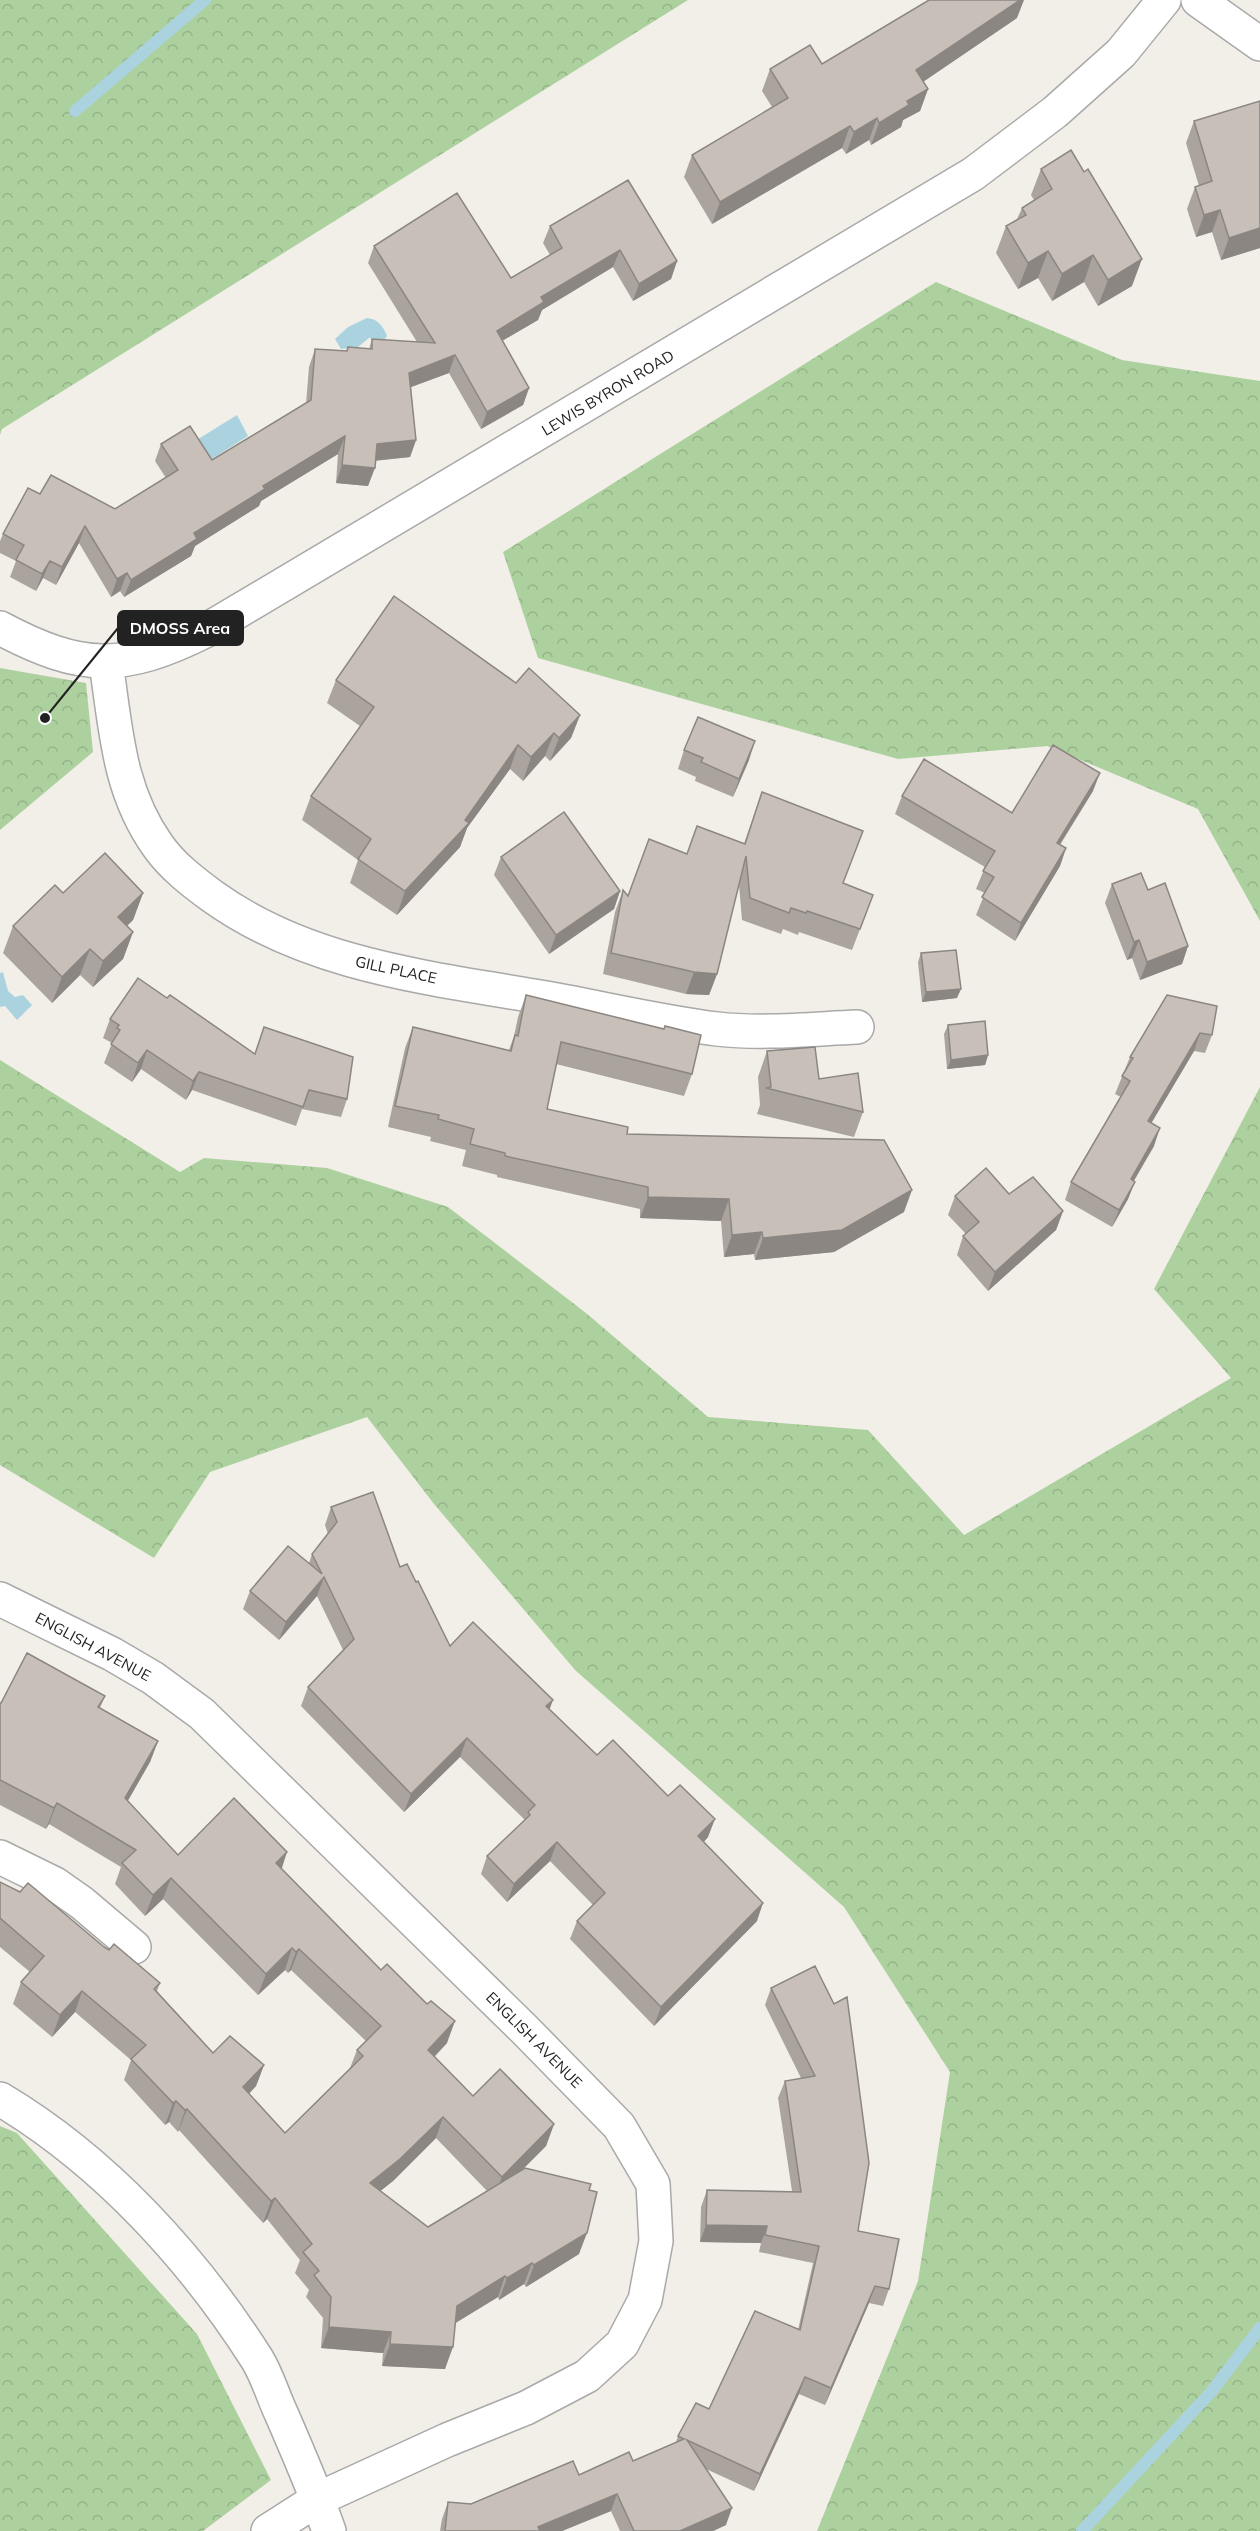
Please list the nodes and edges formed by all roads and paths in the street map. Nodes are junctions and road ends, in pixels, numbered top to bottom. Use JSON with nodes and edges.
{"nodes":[{"id":1,"x":1164,"y":0,"type":"edge"},
{"id":2,"x":1198,"y":0,"type":"edge"},
{"id":3,"x":1260,"y":44,"type":"edge"},
{"id":4,"x":0,"y":628,"type":"edge"},
{"id":5,"x":106,"y":663,"type":"junction"},
{"id":6,"x":857,"y":1027,"type":"dead end"},
{"id":7,"x":0,"y":1599,"type":"edge"},
{"id":8,"x":0,"y":1857,"type":"edge"},
{"id":9,"x":134,"y":1947,"type":"dead end"},
{"id":10,"x":0,"y":2099,"type":"edge"},
{"id":11,"x":318,"y":2499,"type":"junction"},
{"id":12,"x":268,"y":2531,"type":"edge"},
{"id":13,"x":329,"y":2531,"type":"edge"}],
"edges":[{"from":1,"to":5,"type":"street","name":"LEWIS BYRON ROAD"},
{"from":2,"to":3,"type":"street"},
{"from":4,"to":5,"type":"street","name":"LEWIS BYRON ROAD"},
{"from":5,"to":6,"type":"street","name":"GILL PLACE"},
{"from":7,"to":11,"type":"street","name":"ENGLISH AVENUE"},
{"from":8,"to":9,"type":"street"},
{"from":10,"to":11,"type":"street"},
{"from":11,"to":12,"type":"street","name":"ENGLISH AVENUE"},
{"from":11,"to":13,"type":"street"}]}
